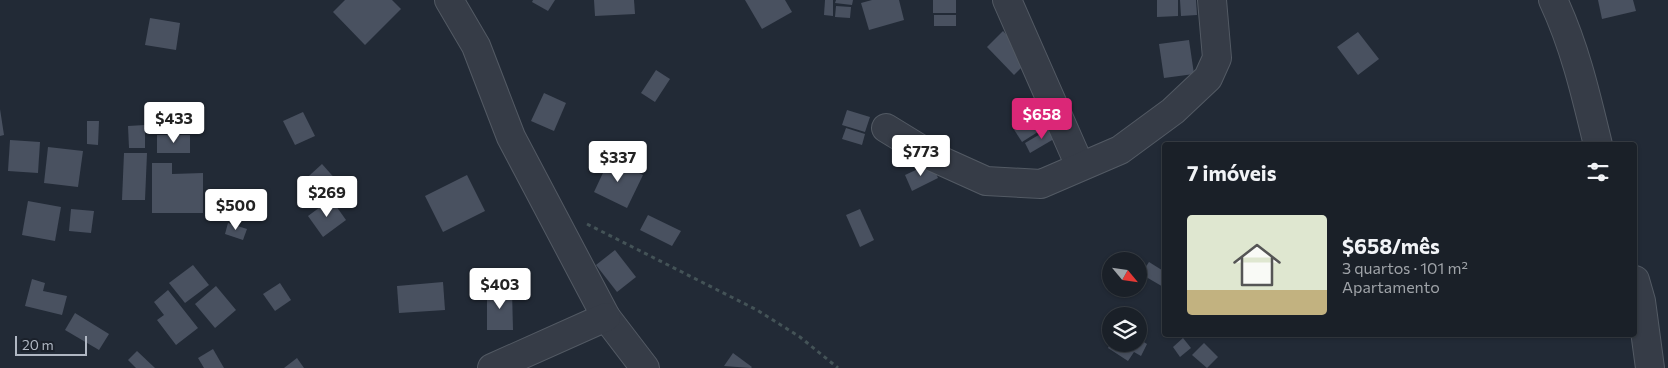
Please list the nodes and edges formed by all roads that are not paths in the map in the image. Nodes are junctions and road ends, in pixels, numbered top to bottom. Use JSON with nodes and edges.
{"nodes":[{"id":1,"x":449,"y":0,"type":"edge"},
{"id":2,"x":1007,"y":0,"type":"edge"},
{"id":3,"x":1212,"y":0,"type":"edge"},
{"id":4,"x":1553,"y":0,"type":"edge"},
{"id":5,"x":886,"y":128,"type":"dead end"},
{"id":6,"x":1597,"y":142,"type":"edge"},
{"id":7,"x":1080,"y":166,"type":"junction"},
{"id":8,"x":1637,"y":287,"type":"edge"},
{"id":9,"x":606,"y":317,"type":"junction"},
{"id":10,"x":492,"y":368,"type":"edge"},
{"id":11,"x":645,"y":368,"type":"edge"},
{"id":12,"x":1650,"y":368,"type":"edge"}],
"edges":[{"from":1,"to":9,"type":"street"},
{"from":2,"to":7,"type":"street"},
{"from":3,"to":7,"type":"street"},
{"from":4,"to":6,"type":"street"},
{"from":5,"to":7,"type":"street"},
{"from":8,"to":12,"type":"street"},
{"from":9,"to":10,"type":"street"},
{"from":9,"to":11,"type":"street"}]}
